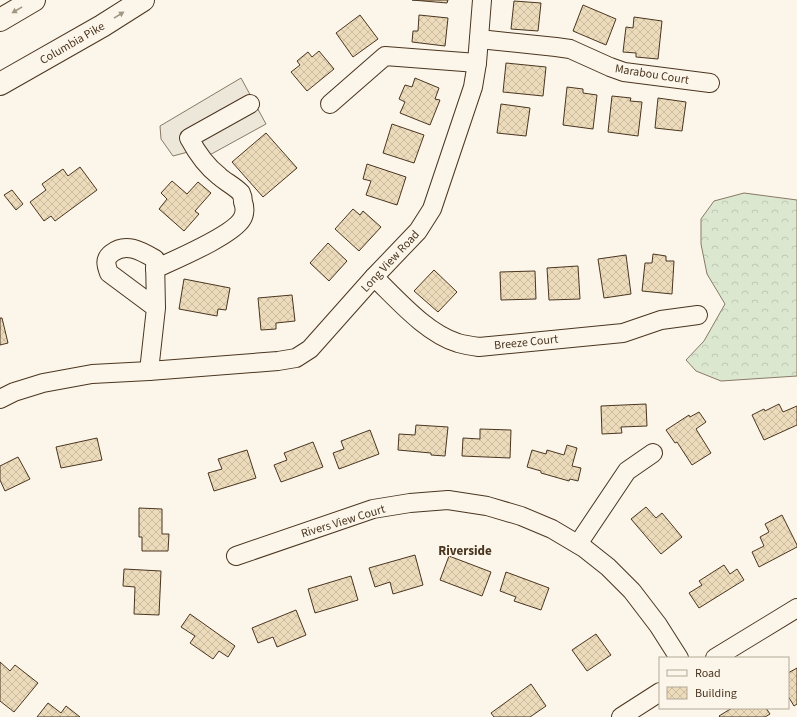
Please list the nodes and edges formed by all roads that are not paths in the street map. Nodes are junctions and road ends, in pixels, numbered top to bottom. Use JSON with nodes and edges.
{"nodes":[{"id":1,"x":34,"y":0,"type":"edge"},
{"id":2,"x":142,"y":0,"type":"edge"},
{"id":3,"x":482,"y":0,"type":"edge"},
{"id":4,"x":0,"y":20,"type":"edge"},
{"id":5,"x":479,"y":39,"type":"junction"},
{"id":6,"x":477,"y":63,"type":"junction"},
{"id":7,"x":710,"y":83,"type":"dead end"},
{"id":8,"x":0,"y":84,"type":"edge"},
{"id":9,"x":250,"y":104,"type":"dead end"},
{"id":10,"x":330,"y":104,"type":"dead end"},
{"id":11,"x":155,"y":269,"type":"junction"},
{"id":12,"x":374,"y":277,"type":"junction"},
{"id":13,"x":156,"y":308,"type":"junction"},
{"id":14,"x":698,"y":315,"type":"dead end"},
{"id":15,"x":149,"y":371,"type":"junction"},
{"id":16,"x":0,"y":398,"type":"edge"},
{"id":17,"x":653,"y":453,"type":"dead end"},
{"id":18,"x":578,"y":544,"type":"junction"},
{"id":19,"x":236,"y":556,"type":"dead end"},
{"id":20,"x":797,"y":608,"type":"edge"},
{"id":21,"x":678,"y":657,"type":"edge"},
{"id":22,"x":717,"y":657,"type":"edge"},
{"id":23,"x":659,"y":693,"type":"edge"},
{"id":24,"x":621,"y":717,"type":"edge"}],
"edges":[{"from":1,"to":4,"type":"highway","one_way":true},
{"from":8,"to":2,"type":"highway","name":"Columbia Pike","one_way":true},
{"from":3,"to":5,"type":"street","name":"Long View Road"},
{"from":5,"to":6,"type":"street","name":"Long View Road"},
{"from":5,"to":7,"type":"street","name":"Marabou Court"},
{"from":6,"to":10,"type":"street"},
{"from":6,"to":12,"type":"street","name":"Long View Road"},
{"from":9,"to":11,"type":"street"},
{"from":11,"to":13,"type":"street"},
{"from":11,"to":13,"type":"street"},
{"from":12,"to":14,"type":"street","name":"Breeze Court"},
{"from":12,"to":15,"type":"street","name":"Long View Road"},
{"from":13,"to":15,"type":"street"},
{"from":15,"to":16,"type":"street","name":"Long View Road"},
{"from":17,"to":18,"type":"street"},
{"from":18,"to":19,"type":"street","name":"Rivers View Court"},
{"from":18,"to":21,"type":"street","name":"Rivers View Court"},
{"from":20,"to":22,"type":"street"},
{"from":23,"to":24,"type":"street"}]}
